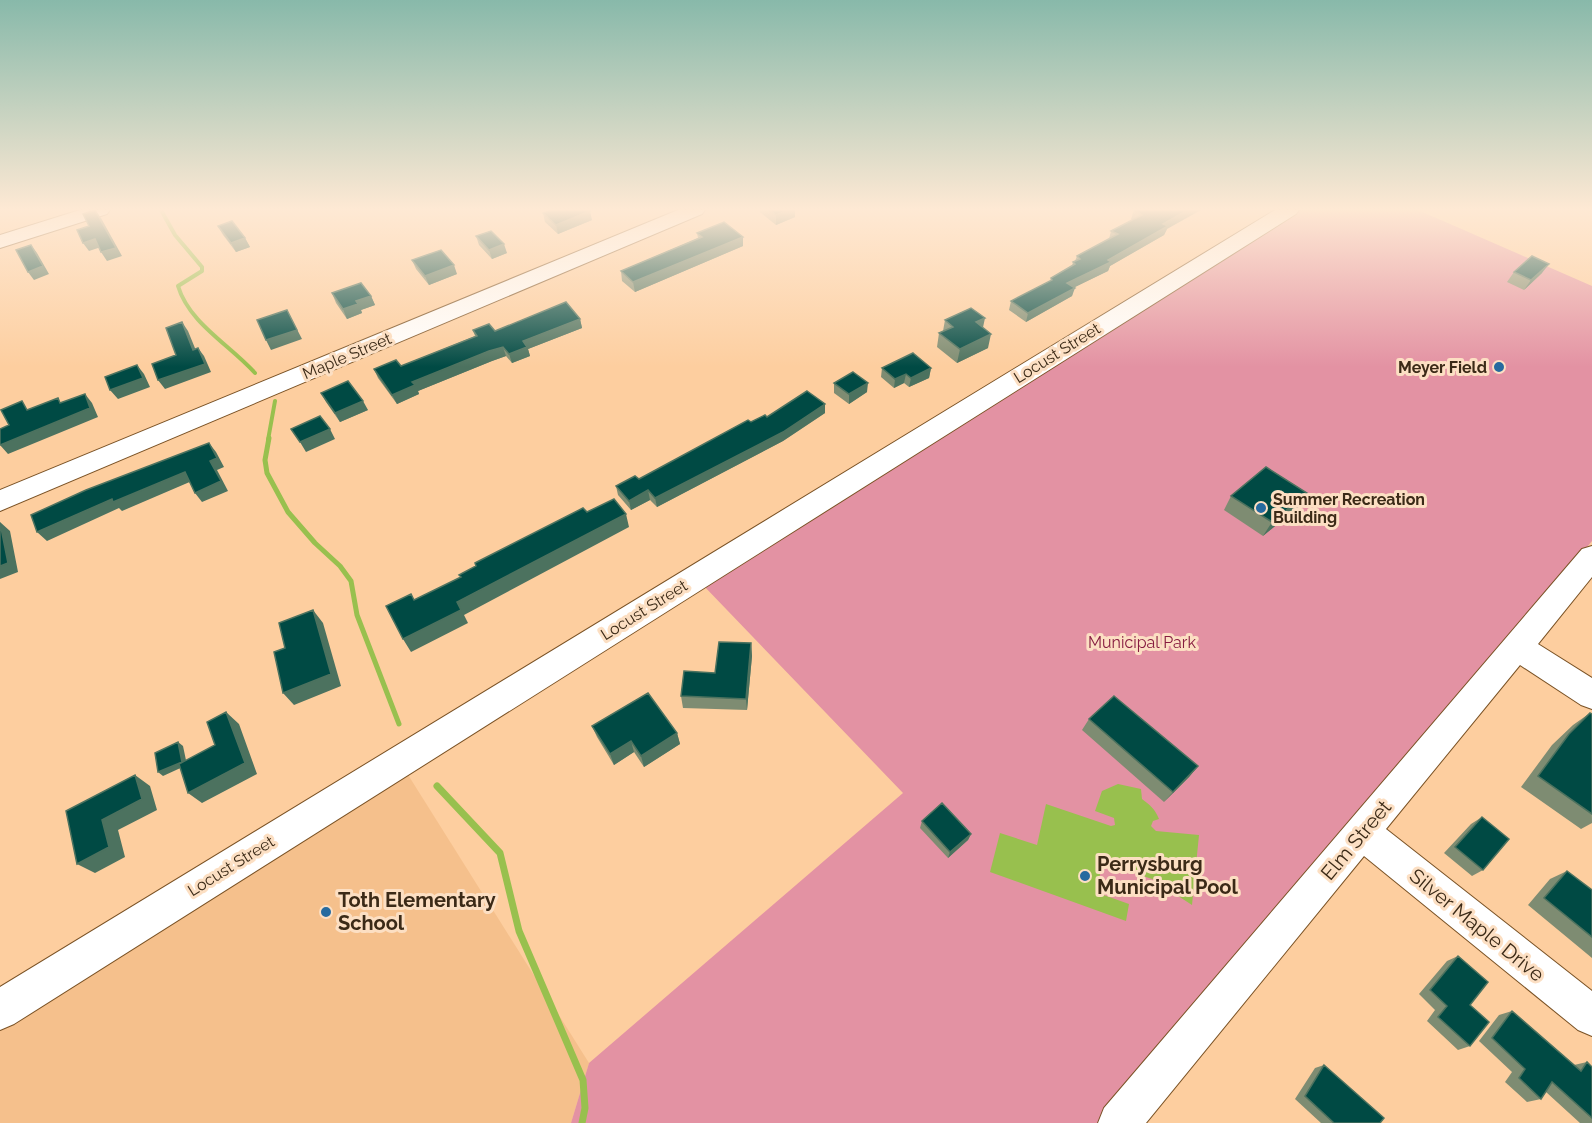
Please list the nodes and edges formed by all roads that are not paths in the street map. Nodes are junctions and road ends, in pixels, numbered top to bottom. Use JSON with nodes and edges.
{"nodes":[{"id":1,"x":569,"y":262,"type":"edge"},
{"id":2,"x":1205,"y":262,"type":"edge"},
{"id":3,"x":0,"y":501,"type":"edge"},
{"id":4,"x":1592,"y":557,"type":"edge"},
{"id":5,"x":1516,"y":647,"type":"junction"},
{"id":6,"x":1592,"y":695,"type":"edge"},
{"id":7,"x":1363,"y":833,"type":"junction"},
{"id":8,"x":0,"y":1010,"type":"edge"},
{"id":9,"x":1592,"y":1016,"type":"edge"},
{"id":10,"x":1119,"y":1123,"type":"edge"}],
"edges":[{"from":1,"to":3,"type":"street","name":"Maple Street"},
{"from":2,"to":8,"type":"street","name":"Locust Street"},
{"from":4,"to":5,"type":"street","name":"Elm Street"},
{"from":5,"to":6,"type":"street"},
{"from":5,"to":7,"type":"street","name":"Elm Street"},
{"from":7,"to":9,"type":"street","name":"Silver Maple Drive"},
{"from":7,"to":10,"type":"street","name":"Elm Street"}]}
